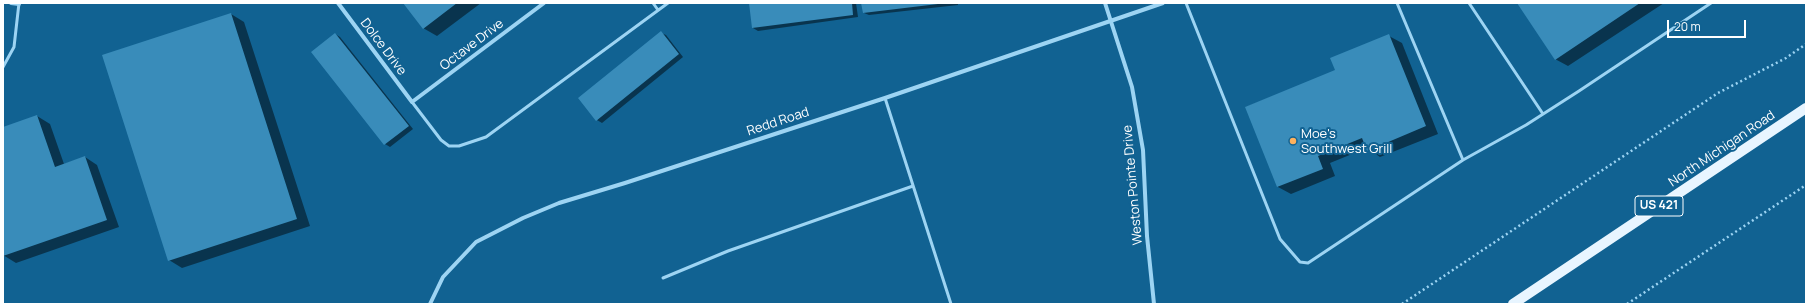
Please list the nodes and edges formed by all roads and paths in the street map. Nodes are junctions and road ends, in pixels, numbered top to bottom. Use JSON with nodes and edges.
{"nodes":[{"id":1,"x":11,"y":3,"type":"edge"},
{"id":2,"x":338,"y":3,"type":"edge"},
{"id":3,"x":544,"y":3,"type":"edge"},
{"id":4,"x":653,"y":3,"type":"edge"},
{"id":5,"x":668,"y":3,"type":"edge"},
{"id":6,"x":1105,"y":3,"type":"edge"},
{"id":7,"x":1164,"y":3,"type":"edge"},
{"id":8,"x":1186,"y":3,"type":"edge"},
{"id":9,"x":1397,"y":3,"type":"edge"},
{"id":10,"x":1469,"y":3,"type":"edge"},
{"id":11,"x":1711,"y":3,"type":"edge"},
{"id":12,"x":19,"y":4,"type":"edge"},
{"id":13,"x":658,"y":10,"type":"junction"},
{"id":14,"x":1112,"y":20,"type":"junction"},
{"id":15,"x":1806,"y":44,"type":"edge"},
{"id":16,"x":3,"y":67,"type":"edge"},
{"id":17,"x":885,"y":98,"type":"junction"},
{"id":18,"x":412,"y":102,"type":"junction"},
{"id":19,"x":1806,"y":108,"type":"edge"},
{"id":20,"x":1543,"y":114,"type":"junction"},
{"id":21,"x":1463,"y":160,"type":"junction"},
{"id":22,"x":1806,"y":185,"type":"edge"},
{"id":23,"x":913,"y":186,"type":"junction"},
{"id":24,"x":663,"y":278,"type":"dead end"},
{"id":25,"x":430,"y":304,"type":"edge"},
{"id":26,"x":951,"y":304,"type":"edge"},
{"id":27,"x":1154,"y":304,"type":"edge"},
{"id":28,"x":1402,"y":304,"type":"edge"},
{"id":29,"x":1513,"y":304,"type":"edge"},
{"id":30,"x":1627,"y":304,"type":"edge"}],
"edges":[{"from":1,"to":12,"type":"street"},
{"from":2,"to":18,"type":"street","name":"Dolce Drive"},
{"from":3,"to":18,"type":"street","name":"Octave Drive"},
{"from":4,"to":13,"type":"lane"},
{"from":5,"to":13,"type":"lane"},
{"from":6,"to":14,"type":"street"},
{"from":7,"to":14,"type":"street","name":"Redd Road"},
{"from":8,"to":21,"type":"lane"},
{"from":9,"to":21,"type":"lane"},
{"from":10,"to":20,"type":"lane"},
{"from":11,"to":20,"type":"lane"},
{"from":12,"to":16,"type":"lane"},
{"from":13,"to":18,"type":"lane"},
{"from":14,"to":17,"type":"street","name":"Redd Road"},
{"from":14,"to":27,"type":"street","name":"Weston Pointe Drive"},
{"from":15,"to":28,"type":"path"},
{"from":17,"to":23,"type":"lane"},
{"from":17,"to":25,"type":"street","name":"Redd Road"},
{"from":19,"to":29,"type":"main road","name":"North Michigan Road","number":"US 421"},
{"from":20,"to":21,"type":"lane"},
{"from":22,"to":30,"type":"path"},
{"from":23,"to":24,"type":"lane"},
{"from":23,"to":26,"type":"lane"}]}
